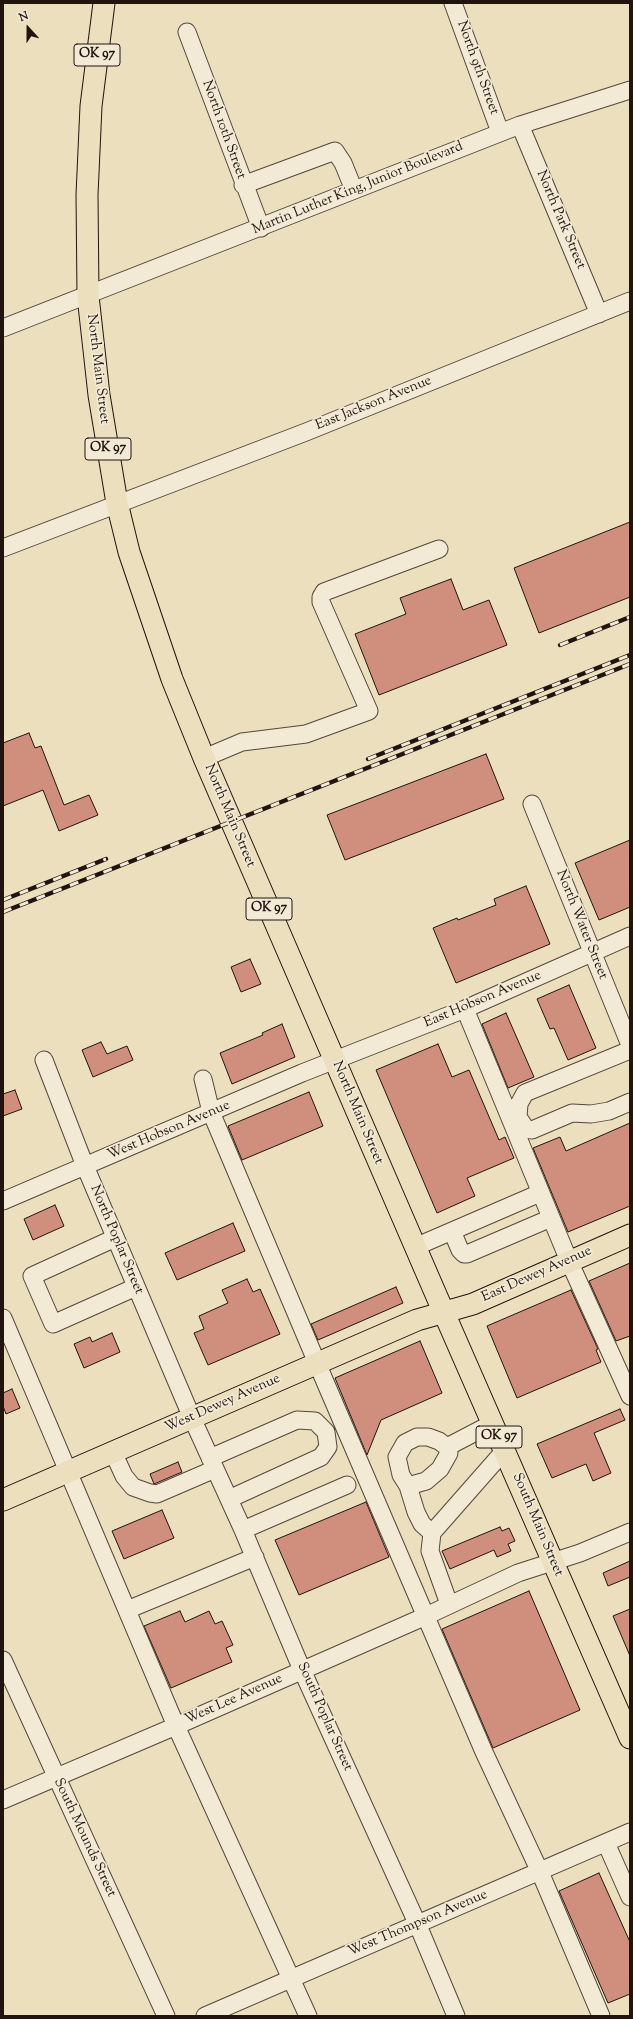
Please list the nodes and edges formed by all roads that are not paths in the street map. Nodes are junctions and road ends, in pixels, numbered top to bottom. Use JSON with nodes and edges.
{"nodes":[{"id":1,"x":104,"y":3,"type":"edge"},
{"id":2,"x":453,"y":3,"type":"edge"},
{"id":3,"x":187,"y":32,"type":"dead end"},
{"id":4,"x":630,"y":90,"type":"edge"},
{"id":5,"x":520,"y":125,"type":"junction"},
{"id":6,"x":500,"y":132,"type":"junction"},
{"id":7,"x":244,"y":185,"type":"junction"},
{"id":8,"x":354,"y":190,"type":"junction"},
{"id":9,"x":261,"y":228,"type":"junction"},
{"id":10,"x":88,"y":296,"type":"junction"},
{"id":11,"x":630,"y":301,"type":"edge"},
{"id":12,"x":599,"y":314,"type":"junction"},
{"id":13,"x":3,"y":328,"type":"edge"},
{"id":14,"x":117,"y":503,"type":"junction"},
{"id":15,"x":3,"y":548,"type":"edge"},
{"id":16,"x":439,"y":549,"type":"dead end"},
{"id":17,"x":204,"y":758,"type":"junction"},
{"id":18,"x":532,"y":804,"type":"dead end"},
{"id":19,"x":630,"y":936,"type":"edge"},
{"id":20,"x":591,"y":953,"type":"junction"},
{"id":21,"x":465,"y":1009,"type":"junction"},
{"id":22,"x":630,"y":1045,"type":"edge"},
{"id":23,"x":630,"y":1050,"type":"edge"},
{"id":24,"x":44,"y":1060,"type":"dead end"},
{"id":25,"x":334,"y":1061,"type":"junction"},
{"id":26,"x":203,"y":1080,"type":"dead end"},
{"id":27,"x":630,"y":1102,"type":"edge"},
{"id":28,"x":211,"y":1112,"type":"junction"},
{"id":29,"x":521,"y":1132,"type":"junction"},
{"id":30,"x":85,"y":1166,"type":"junction"},
{"id":31,"x":540,"y":1193,"type":"junction"},
{"id":32,"x":3,"y":1201,"type":"edge"},
{"id":33,"x":551,"y":1218,"type":"junction"},
{"id":34,"x":452,"y":1231,"type":"junction"},
{"id":35,"x":630,"y":1235,"type":"edge"},
{"id":36,"x":115,"y":1238,"type":"junction"},
{"id":37,"x":415,"y":1247,"type":"junction"},
{"id":38,"x":569,"y":1261,"type":"junction"},
{"id":39,"x":136,"y":1287,"type":"junction"},
{"id":40,"x":444,"y":1313,"type":"junction"},
{"id":41,"x":3,"y":1318,"type":"edge"},
{"id":42,"x":317,"y":1363,"type":"junction"},
{"id":43,"x":630,"y":1396,"type":"edge"},
{"id":44,"x":192,"y":1418,"type":"junction"},
{"id":45,"x":493,"y":1423,"type":"junction"},
{"id":46,"x":447,"y":1447,"type":"junction"},
{"id":47,"x":505,"y":1450,"type":"junction"},
{"id":48,"x":113,"y":1452,"type":"junction"},
{"id":49,"x":212,"y":1463,"type":"junction"},
{"id":50,"x":69,"y":1471,"type":"junction"},
{"id":51,"x":347,"y":1485,"type":"dead end"},
{"id":52,"x":408,"y":1486,"type":"junction"},
{"id":53,"x":229,"y":1499,"type":"junction"},
{"id":54,"x":3,"y":1500,"type":"edge"},
{"id":55,"x":243,"y":1530,"type":"junction"},
{"id":56,"x":630,"y":1532,"type":"edge"},
{"id":57,"x":432,"y":1533,"type":"junction"},
{"id":58,"x":255,"y":1557,"type":"junction"},
{"id":59,"x":553,"y":1562,"type":"junction"},
{"id":60,"x":449,"y":1604,"type":"junction"},
{"id":61,"x":127,"y":1610,"type":"junction"},
{"id":62,"x":426,"y":1616,"type":"junction"},
{"id":63,"x":3,"y":1660,"type":"edge"},
{"id":64,"x":302,"y":1670,"type":"junction"},
{"id":65,"x":176,"y":1726,"type":"junction"},
{"id":66,"x":630,"y":1738,"type":"edge"},
{"id":67,"x":56,"y":1777,"type":"junction"},
{"id":68,"x":3,"y":1800,"type":"edge"},
{"id":69,"x":630,"y":1832,"type":"edge"},
{"id":70,"x":606,"y":1843,"type":"junction"},
{"id":71,"x":540,"y":1872,"type":"junction"},
{"id":72,"x":630,"y":1897,"type":"edge"},
{"id":73,"x":417,"y":1923,"type":"junction"},
{"id":74,"x":293,"y":1979,"type":"junction"},
{"id":75,"x":166,"y":2016,"type":"edge"},
{"id":76,"x":205,"y":2016,"type":"edge"},
{"id":77,"x":308,"y":2016,"type":"edge"},
{"id":78,"x":456,"y":2016,"type":"edge"},
{"id":79,"x":601,"y":2016,"type":"edge"}],
"edges":[{"from":1,"to":10,"type":"main road","number":"OK 97"},
{"from":2,"to":6,"type":"street","name":"North 9th Street"},
{"from":3,"to":7,"type":"street","name":"North 10th Street"},
{"from":4,"to":5,"type":"street","name":"Martin Luther King, Junior Boulevard"},
{"from":5,"to":6,"type":"street","name":"Martin Luther King, Junior Boulevard"},
{"from":5,"to":12,"type":"street","name":"North Park Street"},
{"from":6,"to":8,"type":"street","name":"Martin Luther King, Junior Boulevard"},
{"from":7,"to":8,"type":"street"},
{"from":7,"to":9,"type":"street","name":"North 10th Street"},
{"from":8,"to":9,"type":"street","name":"Martin Luther King, Junior Boulevard"},
{"from":9,"to":10,"type":"street","name":"Martin Luther King, Junior Boulevard"},
{"from":10,"to":13,"type":"street","name":"Martin Luther King, Junior Boulevard"},
{"from":10,"to":14,"type":"main road","name":"North Main Street","number":"OK 97"},
{"from":11,"to":12,"type":"street","name":"East Jackson Avenue"},
{"from":12,"to":14,"type":"street","name":"East Jackson Avenue"},
{"from":14,"to":15,"type":"street","name":"East Jackson Avenue"},
{"from":14,"to":17,"type":"main road","name":"North Main Street","number":"OK 97"},
{"from":16,"to":17,"type":"street"},
{"from":17,"to":25,"type":"main road","name":"North Main Street","number":"OK 97"},
{"from":18,"to":20,"type":"street","name":"North Water Street"},
{"from":19,"to":20,"type":"street","name":"East Hobson Avenue"},
{"from":20,"to":21,"type":"street","name":"East Hobson Avenue"},
{"from":20,"to":22,"type":"street","name":"North Water Street"},
{"from":21,"to":25,"type":"street","name":"East Hobson Avenue"},
{"from":21,"to":29,"type":"street"},
{"from":23,"to":29,"type":"street"},
{"from":24,"to":30,"type":"street","name":"North Poplar Street"},
{"from":25,"to":28,"type":"street","name":"West Hobson Avenue"},
{"from":25,"to":37,"type":"main road","name":"North Main Street","number":"OK 97"},
{"from":26,"to":28,"type":"street"},
{"from":27,"to":29,"type":"street"},
{"from":28,"to":30,"type":"street","name":"West Hobson Avenue"},
{"from":28,"to":42,"type":"street"},
{"from":29,"to":31,"type":"street"},
{"from":30,"to":32,"type":"street","name":"West Hobson Avenue"},
{"from":30,"to":36,"type":"street","name":"North Poplar Street"},
{"from":31,"to":33,"type":"street"},
{"from":31,"to":34,"type":"street"},
{"from":33,"to":34,"type":"street"},
{"from":33,"to":38,"type":"street"},
{"from":34,"to":37,"type":"street"},
{"from":35,"to":38,"type":"main road","name":"East Dewey Avenue"},
{"from":36,"to":39,"type":"street","name":"North Poplar Street"},
{"from":36,"to":39,"type":"street"},
{"from":37,"to":40,"type":"main road","name":"North Main Street","number":"OK 97"},
{"from":38,"to":40,"type":"main road","name":"East Dewey Avenue"},
{"from":38,"to":43,"type":"street"},
{"from":39,"to":44,"type":"street","name":"North Poplar Street"},
{"from":40,"to":42,"type":"main road","name":"West Dewey Avenue"},
{"from":40,"to":45,"type":"main road","name":"South Main Street","number":"OK 97"},
{"from":41,"to":50,"type":"street"},
{"from":42,"to":44,"type":"main road","name":"West Dewey Avenue"},
{"from":42,"to":62,"type":"street"},
{"from":44,"to":48,"type":"main road","name":"West Dewey Avenue"},
{"from":44,"to":49,"type":"street","name":"South Poplar Street"},
{"from":45,"to":46,"type":"street"},
{"from":45,"to":47,"type":"main road","name":"South Main Street","number":"OK 97"},
{"from":46,"to":52,"type":"street"},
{"from":46,"to":52,"type":"street"},
{"from":47,"to":57,"type":"street"},
{"from":47,"to":59,"type":"main road","name":"South Main Street","number":"OK 97"},
{"from":48,"to":49,"type":"street"},
{"from":48,"to":50,"type":"main road","name":"West Dewey Avenue"},
{"from":49,"to":53,"type":"street","name":"South Poplar Street"},
{"from":49,"to":53,"type":"street"},
{"from":50,"to":54,"type":"main road","name":"West Dewey Avenue"},
{"from":50,"to":61,"type":"street"},
{"from":51,"to":55,"type":"street"},
{"from":52,"to":57,"type":"street"},
{"from":53,"to":55,"type":"street","name":"South Poplar Street"},
{"from":55,"to":58,"type":"street","name":"South Poplar Street"},
{"from":56,"to":59,"type":"street","name":"West Lee Avenue"},
{"from":57,"to":60,"type":"street"},
{"from":58,"to":61,"type":"street"},
{"from":58,"to":64,"type":"street","name":"South Poplar Street"},
{"from":59,"to":60,"type":"street","name":"West Lee Avenue"},
{"from":59,"to":66,"type":"main road","name":"South Main Street","number":"OK 97"},
{"from":60,"to":62,"type":"street","name":"West Lee Avenue"},
{"from":61,"to":65,"type":"street"},
{"from":62,"to":64,"type":"street","name":"West Lee Avenue"},
{"from":62,"to":71,"type":"street"},
{"from":63,"to":67,"type":"street","name":"South Mounds Street"},
{"from":64,"to":65,"type":"street","name":"West Lee Avenue"},
{"from":64,"to":73,"type":"street","name":"South Poplar Street"},
{"from":65,"to":67,"type":"street","name":"West Lee Avenue"},
{"from":65,"to":74,"type":"street"},
{"from":67,"to":68,"type":"street","name":"West Lee Avenue"},
{"from":67,"to":75,"type":"street","name":"South Mounds Street"},
{"from":69,"to":70,"type":"street","name":"West Thompson Avenue"},
{"from":70,"to":71,"type":"street","name":"West Thompson Avenue"},
{"from":70,"to":72,"type":"street"},
{"from":71,"to":73,"type":"street","name":"West Thompson Avenue"},
{"from":71,"to":79,"type":"street"},
{"from":73,"to":74,"type":"street","name":"West Thompson Avenue"},
{"from":73,"to":78,"type":"street","name":"South Poplar Street"},
{"from":74,"to":76,"type":"street","name":"West Thompson Avenue"},
{"from":74,"to":77,"type":"street"}]}
